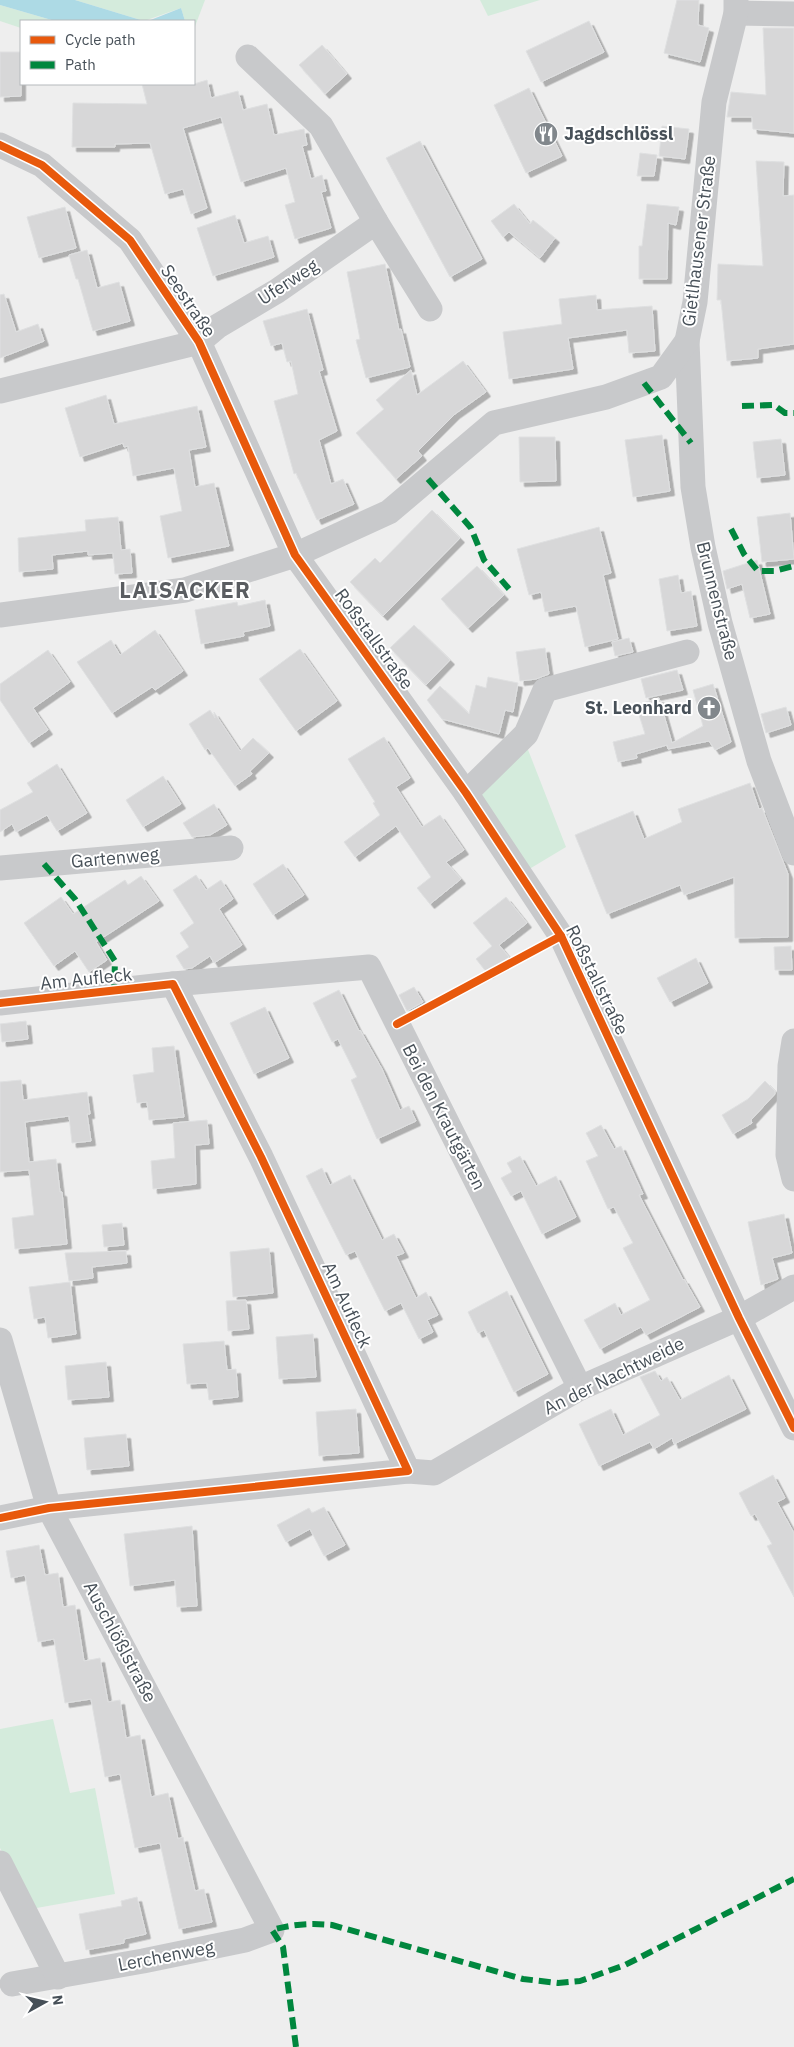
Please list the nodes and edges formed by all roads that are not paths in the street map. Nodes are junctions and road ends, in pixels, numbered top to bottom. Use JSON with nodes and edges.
{"nodes":[{"id":1,"x":736,"y":6,"type":"edge"},
{"id":2,"x":794,"y":14,"type":"edge"},
{"id":3,"x":248,"y":57,"type":"dead end"},
{"id":4,"x":0,"y":145,"type":"edge"},
{"id":5,"x":376,"y":222,"type":"junction"},
{"id":6,"x":430,"y":309,"type":"dead end"},
{"id":7,"x":687,"y":341,"type":"junction"},
{"id":8,"x":199,"y":342,"type":"junction"},
{"id":9,"x":0,"y":391,"type":"edge"},
{"id":10,"x":295,"y":556,"type":"junction"},
{"id":11,"x":0,"y":615,"type":"edge"},
{"id":12,"x":687,"y":652,"type":"dead end"},
{"id":13,"x":466,"y":793,"type":"junction"},
{"id":14,"x":231,"y":848,"type":"dead end"},
{"id":15,"x":794,"y":853,"type":"edge"},
{"id":16,"x":0,"y":868,"type":"edge"},
{"id":17,"x":173,"y":984,"type":"junction"},
{"id":18,"x":0,"y":1003,"type":"edge"},
{"id":19,"x":794,"y":1041,"type":"edge"},
{"id":20,"x":794,"y":1179,"type":"edge"},
{"id":21,"x":794,"y":1287,"type":"edge"},
{"id":22,"x":739,"y":1318,"type":"junction"},
{"id":23,"x":0,"y":1340,"type":"edge"},
{"id":24,"x":580,"y":1388,"type":"junction"},
{"id":25,"x":794,"y":1428,"type":"edge"},
{"id":26,"x":408,"y":1472,"type":"junction"},
{"id":27,"x":49,"y":1508,"type":"junction"},
{"id":28,"x":0,"y":1518,"type":"edge"},
{"id":29,"x":0,"y":1863,"type":"edge"},
{"id":30,"x":272,"y":1930,"type":"joint"},
{"id":31,"x":58,"y":1976,"type":"junction"},
{"id":32,"x":12,"y":1984,"type":"dead end"}],
"edges":[{"from":1,"to":2,"type":"street","name":"Gietlhausener Straße"},
{"from":1,"to":7,"type":"street","name":"Gietlhausener Straße"},
{"from":3,"to":5,"type":"street"},
{"from":4,"to":8,"type":"street","name":"Seestraße"},
{"from":5,"to":6,"type":"street"},
{"from":5,"to":8,"type":"street","name":"Uferweg"},
{"from":7,"to":10,"type":"street","name":"Gietlhausener Straße"},
{"from":7,"to":15,"type":"street","name":"Brunnenstraße"},
{"from":8,"to":9,"type":"street","name":"Seestraße"},
{"from":8,"to":10,"type":"street","name":"Seestraße"},
{"from":10,"to":11,"type":"street","name":"Gietlhausener Straße"},
{"from":10,"to":13,"type":"street","name":"Roßstallstraße"},
{"from":12,"to":13,"type":"street"},
{"from":13,"to":22,"type":"street","name":"Roßstallstraße"},
{"from":14,"to":16,"type":"street","name":"Gartenweg"},
{"from":17,"to":18,"type":"street","name":"Am Aufleck"},
{"from":17,"to":24,"type":"street","name":"Bei den Krautgärten"},
{"from":17,"to":26,"type":"street","name":"Am Aufleck"},
{"from":19,"to":20,"type":"street"},
{"from":21,"to":22,"type":"street","name":"An der Nachtweide"},
{"from":22,"to":24,"type":"street","name":"An der Nachtweide"},
{"from":22,"to":25,"type":"street","name":"Roßstallstraße"},
{"from":23,"to":27,"type":"street","name":"Auschlößlstraße"},
{"from":24,"to":26,"type":"street","name":"An der Nachtweide"},
{"from":26,"to":27,"type":"street"},
{"from":27,"to":28,"type":"street"},
{"from":27,"to":30,"type":"street","name":"Auschlößlstraße"},
{"from":29,"to":31,"type":"street"},
{"from":30,"to":31,"type":"street","name":"Lerchenweg"},
{"from":31,"to":32,"type":"street","name":"Lerchenweg"}]}
